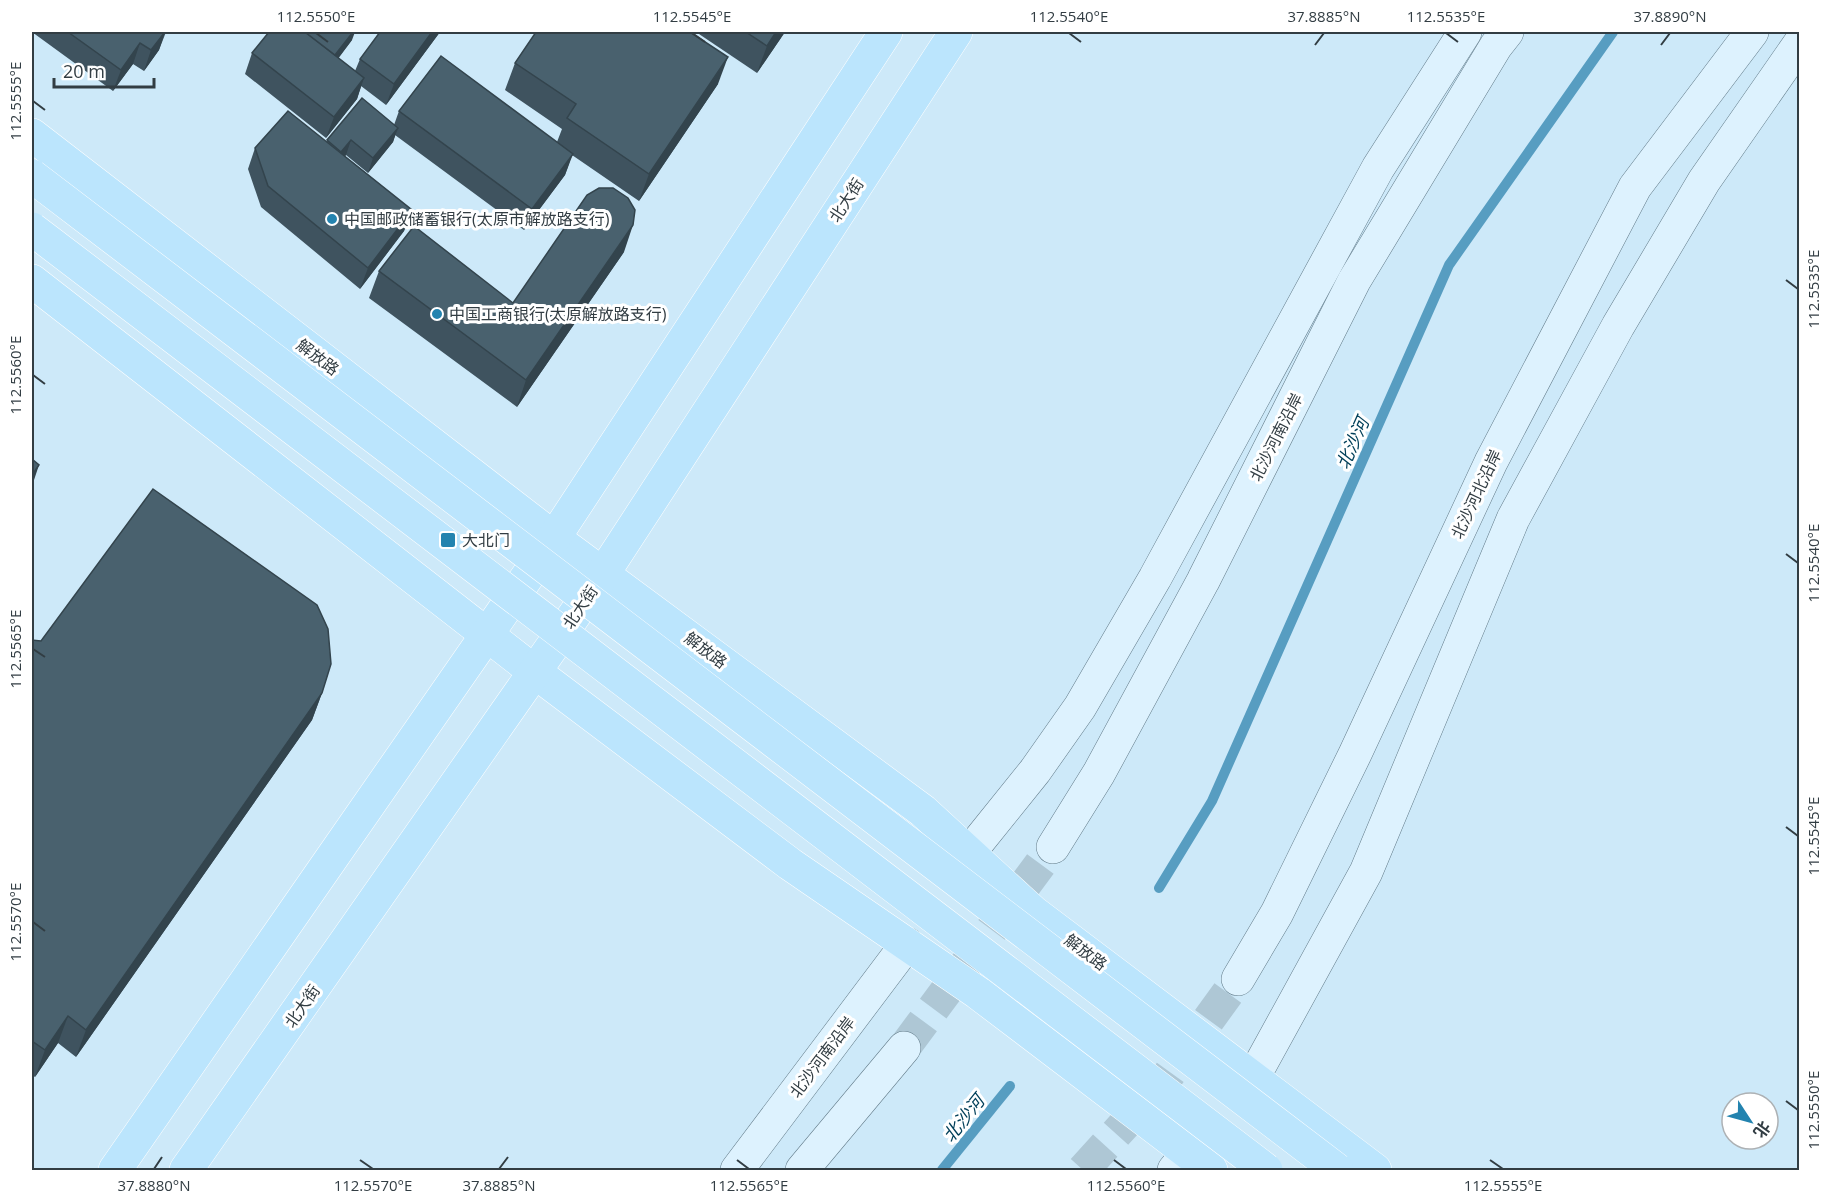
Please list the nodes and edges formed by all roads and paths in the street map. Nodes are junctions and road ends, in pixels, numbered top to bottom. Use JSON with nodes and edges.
{"nodes":[{"id":1,"x":886,"y":32,"type":"edge"},
{"id":2,"x":956,"y":32,"type":"edge"},
{"id":3,"x":1465,"y":32,"type":"edge"},
{"id":4,"x":1507,"y":32,"type":"edge"},
{"id":5,"x":1752,"y":32,"type":"edge"},
{"id":6,"x":1800,"y":43,"type":"edge"},
{"id":7,"x":32,"y":135,"type":"edge"},
{"id":8,"x":32,"y":176,"type":"edge"},
{"id":9,"x":32,"y":229,"type":"edge"},
{"id":10,"x":32,"y":281,"type":"edge"},
{"id":11,"x":554,"y":538,"type":"junction"},
{"id":12,"x":603,"y":574,"type":"junction"},
{"id":13,"x":487,"y":635,"type":"junction"},
{"id":14,"x":535,"y":672,"type":"junction"},
{"id":15,"x":1053,"y":847,"type":"tunnel mouth"},
{"id":16,"x":969,"y":853,"type":"junction"},
{"id":17,"x":907,"y":944,"type":"junction"},
{"id":18,"x":1238,"y":979,"type":"tunnel mouth"},
{"id":19,"x":904,"y":1048,"type":"tunnel mouth"},
{"id":20,"x":1253,"y":1078,"type":"junction"},
{"id":21,"x":1191,"y":1164,"type":"edge"},
{"id":22,"x":115,"y":1170,"type":"edge"},
{"id":23,"x":186,"y":1170,"type":"edge"},
{"id":24,"x":737,"y":1170,"type":"edge"},
{"id":25,"x":802,"y":1170,"type":"edge"},
{"id":26,"x":1266,"y":1170,"type":"edge"},
{"id":27,"x":1337,"y":1170,"type":"edge"},
{"id":28,"x":1375,"y":1170,"type":"edge"}],
"edges":[{"from":1,"to":11,"type":"main road"},
{"from":2,"to":12,"type":"main road","name":"北大街"},
{"from":3,"to":16,"type":"street"},
{"from":4,"to":15,"type":"street","name":"北沙河南沿岸"},
{"from":5,"to":18,"type":"street","name":"北沙河北沿岸"},
{"from":6,"to":20,"type":"street"},
{"from":7,"to":11,"type":"main road","name":"解放路"},
{"from":8,"to":27,"type":"main road","name":"解放路","bridge":true},
{"from":9,"to":26,"type":"main road","bridge":true},
{"from":10,"to":13,"type":"main road"},
{"from":11,"to":12,"type":"main road","name":"解放路"},
{"from":11,"to":13,"type":"main road"},
{"from":12,"to":14,"type":"main road","name":"北大街"},
{"from":12,"to":16,"type":"main road","name":"解放路"},
{"from":13,"to":14,"type":"main road"},
{"from":13,"to":22,"type":"main road"},
{"from":14,"to":17,"type":"main road"},
{"from":14,"to":23,"type":"main road","name":"北大街"},
{"from":16,"to":20,"type":"main road","name":"解放路"},
{"from":17,"to":21,"type":"main road"},
{"from":17,"to":24,"type":"street","name":"北沙河南沿岸"},
{"from":19,"to":25,"type":"street"},
{"from":20,"to":28,"type":"main road","name":"解放路"}]}
